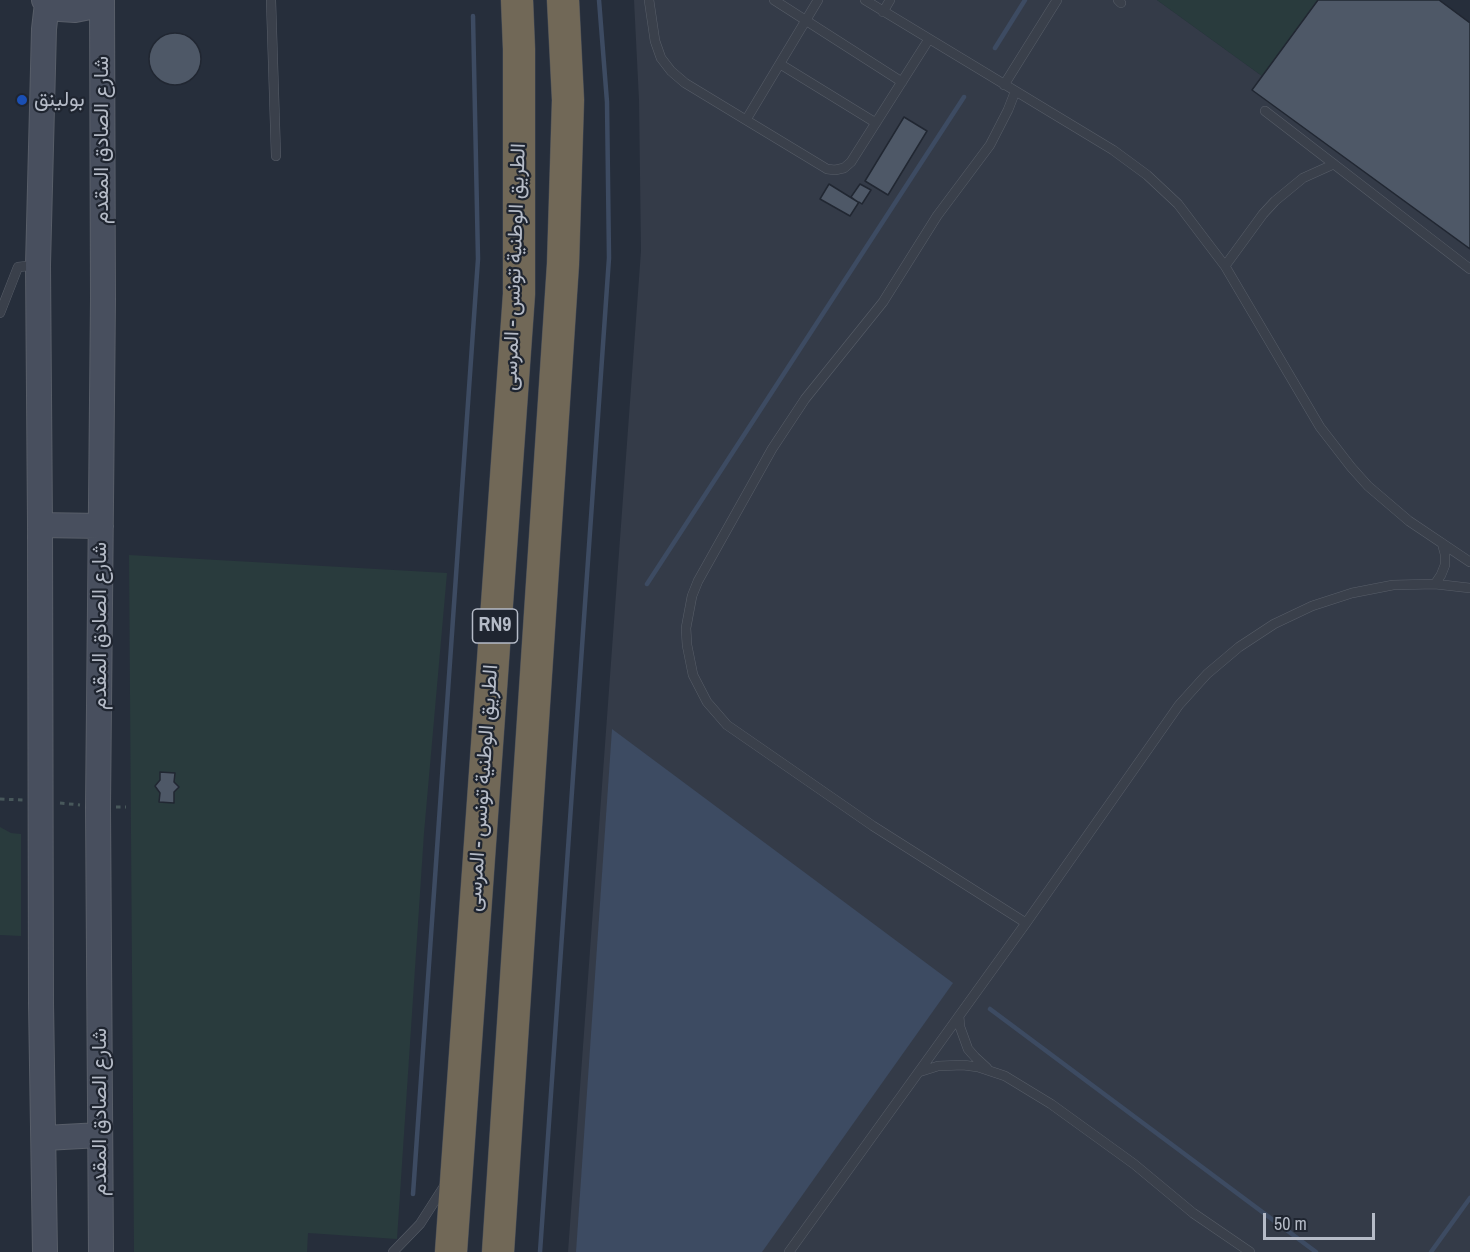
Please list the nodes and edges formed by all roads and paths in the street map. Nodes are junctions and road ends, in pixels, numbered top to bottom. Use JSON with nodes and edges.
{"nodes":[{"id":1,"x":101,"y":0,"type":"edge"},
{"id":2,"x":271,"y":0,"type":"edge"},
{"id":3,"x":492,"y":0,"type":"edge"},
{"id":4,"x":517,"y":0,"type":"edge"},
{"id":5,"x":563,"y":0,"type":"edge"},
{"id":6,"x":649,"y":0,"type":"edge"},
{"id":7,"x":774,"y":0,"type":"edge"},
{"id":8,"x":818,"y":0,"type":"edge"},
{"id":9,"x":865,"y":0,"type":"edge"},
{"id":10,"x":890,"y":0,"type":"edge"},
{"id":11,"x":1064,"y":0,"type":"edge"},
{"id":12,"x":45,"y":1,"type":"edge"},
{"id":13,"x":1055,"y":3,"type":"edge"},
{"id":14,"x":883,"y":12,"type":"junction"},
{"id":15,"x":806,"y":20,"type":"junction"},
{"id":16,"x":929,"y":39,"type":"junction"},
{"id":17,"x":519,"y":49,"type":"junction"},
{"id":18,"x":780,"y":64,"type":"junction"},
{"id":19,"x":902,"y":82,"type":"junction"},
{"id":20,"x":1004,"y":85,"type":"junction"},
{"id":21,"x":1015,"y":92,"type":"junction"},
{"id":22,"x":1265,"y":111,"type":"dead end"},
{"id":23,"x":746,"y":120,"type":"junction"},
{"id":24,"x":876,"y":123,"type":"junction"},
{"id":25,"x":276,"y":156,"type":"dead end"},
{"id":26,"x":1334,"y":164,"type":"junction"},
{"id":27,"x":38,"y":264,"type":"junction"},
{"id":28,"x":1225,"y":266,"type":"junction"},
{"id":29,"x":1470,"y":269,"type":"edge"},
{"id":30,"x":0,"y":313,"type":"edge"},
{"id":31,"x":40,"y":525,"type":"junction"},
{"id":32,"x":101,"y":526,"type":"junction"},
{"id":33,"x":1442,"y":543,"type":"junction"},
{"id":34,"x":1470,"y":562,"type":"edge"},
{"id":35,"x":1435,"y":584,"type":"junction"},
{"id":36,"x":1470,"y":588,"type":"edge"},
{"id":37,"x":0,"y":799,"type":"edge"},
{"id":38,"x":40,"y":801,"type":"junction"},
{"id":39,"x":99,"y":807,"type":"junction"},
{"id":40,"x":126,"y":807,"type":"dead end"},
{"id":41,"x":1026,"y":923,"type":"junction"},
{"id":42,"x":959,"y":1016,"type":"junction"},
{"id":43,"x":991,"y":1071,"type":"junction"},
{"id":44,"x":918,"y":1072,"type":"junction"},
{"id":45,"x":100,"y":1135,"type":"junction"},
{"id":46,"x":45,"y":1138,"type":"junction"},
{"id":47,"x":456,"y":1154,"type":"junction"},
{"id":48,"x":45,"y":1252,"type":"edge"},
{"id":49,"x":101,"y":1252,"type":"edge"},
{"id":50,"x":393,"y":1252,"type":"edge"},
{"id":51,"x":451,"y":1252,"type":"edge"},
{"id":52,"x":498,"y":1252,"type":"edge"},
{"id":53,"x":789,"y":1252,"type":"edge"},
{"id":54,"x":1250,"y":1252,"type":"edge"}],
"edges":[{"from":1,"to":12,"type":"main road"},
{"from":1,"to":32,"type":"main road","name":"شارع الصادق المقدم"},
{"from":2,"to":25,"type":"lane"},
{"from":3,"to":17,"type":"highway"},
{"from":4,"to":17,"type":"highway","name":"الطريق الوطنية تونس - المرسى","number":"RN9"},
{"from":5,"to":52,"type":"highway","name":"الطريق الوطنية تونس - المرسى","number":"RN9"},
{"from":6,"to":23,"type":"lane"},
{"from":7,"to":15,"type":"lane"},
{"from":8,"to":15,"type":"lane"},
{"from":9,"to":14,"type":"lane"},
{"from":10,"to":14,"type":"lane"},
{"from":11,"to":13,"type":"lane"},
{"from":12,"to":27,"type":"main road"},
{"from":13,"to":20,"type":"lane"},
{"from":14,"to":16,"type":"lane"},
{"from":15,"to":18,"type":"lane"},
{"from":15,"to":19,"type":"lane"},
{"from":16,"to":19,"type":"lane"},
{"from":16,"to":20,"type":"lane"},
{"from":17,"to":47,"type":"highway","name":"الطريق الوطنية تونس - المرسى","number":"RN9"},
{"from":18,"to":23,"type":"lane"},
{"from":18,"to":24,"type":"lane"},
{"from":19,"to":24,"type":"lane"},
{"from":20,"to":21,"type":"lane"},
{"from":21,"to":28,"type":"lane"},
{"from":21,"to":41,"type":"lane"},
{"from":22,"to":26,"type":"lane"},
{"from":23,"to":24,"type":"lane"},
{"from":26,"to":28,"type":"lane"},
{"from":26,"to":29,"type":"lane"},
{"from":27,"to":30,"type":"lane"},
{"from":27,"to":31,"type":"main road"},
{"from":28,"to":33,"type":"lane"},
{"from":31,"to":32,"type":"main road"},
{"from":31,"to":38,"type":"main road"},
{"from":32,"to":39,"type":"main road","name":"شارع الصادق المقدم"},
{"from":33,"to":34,"type":"lane"},
{"from":33,"to":35,"type":"lane"},
{"from":35,"to":36,"type":"lane"},
{"from":35,"to":41,"type":"lane"},
{"from":37,"to":38,"type":"path"},
{"from":38,"to":39,"type":"path"},
{"from":38,"to":46,"type":"main road"},
{"from":39,"to":40,"type":"path"},
{"from":39,"to":45,"type":"main road","name":"شارع الصادق المقدم"},
{"from":41,"to":42,"type":"lane"},
{"from":42,"to":43,"type":"lane"},
{"from":42,"to":44,"type":"lane"},
{"from":43,"to":44,"type":"lane"},
{"from":43,"to":54,"type":"lane"},
{"from":44,"to":53,"type":"lane"},
{"from":45,"to":46,"type":"main road"},
{"from":45,"to":49,"type":"main road","name":"شارع الصادق المقدم"},
{"from":46,"to":48,"type":"main road"},
{"from":47,"to":50,"type":"lane"},
{"from":47,"to":51,"type":"highway","name":"الطريق الوطنية تونس - المرسى","number":"RN9"}]}
